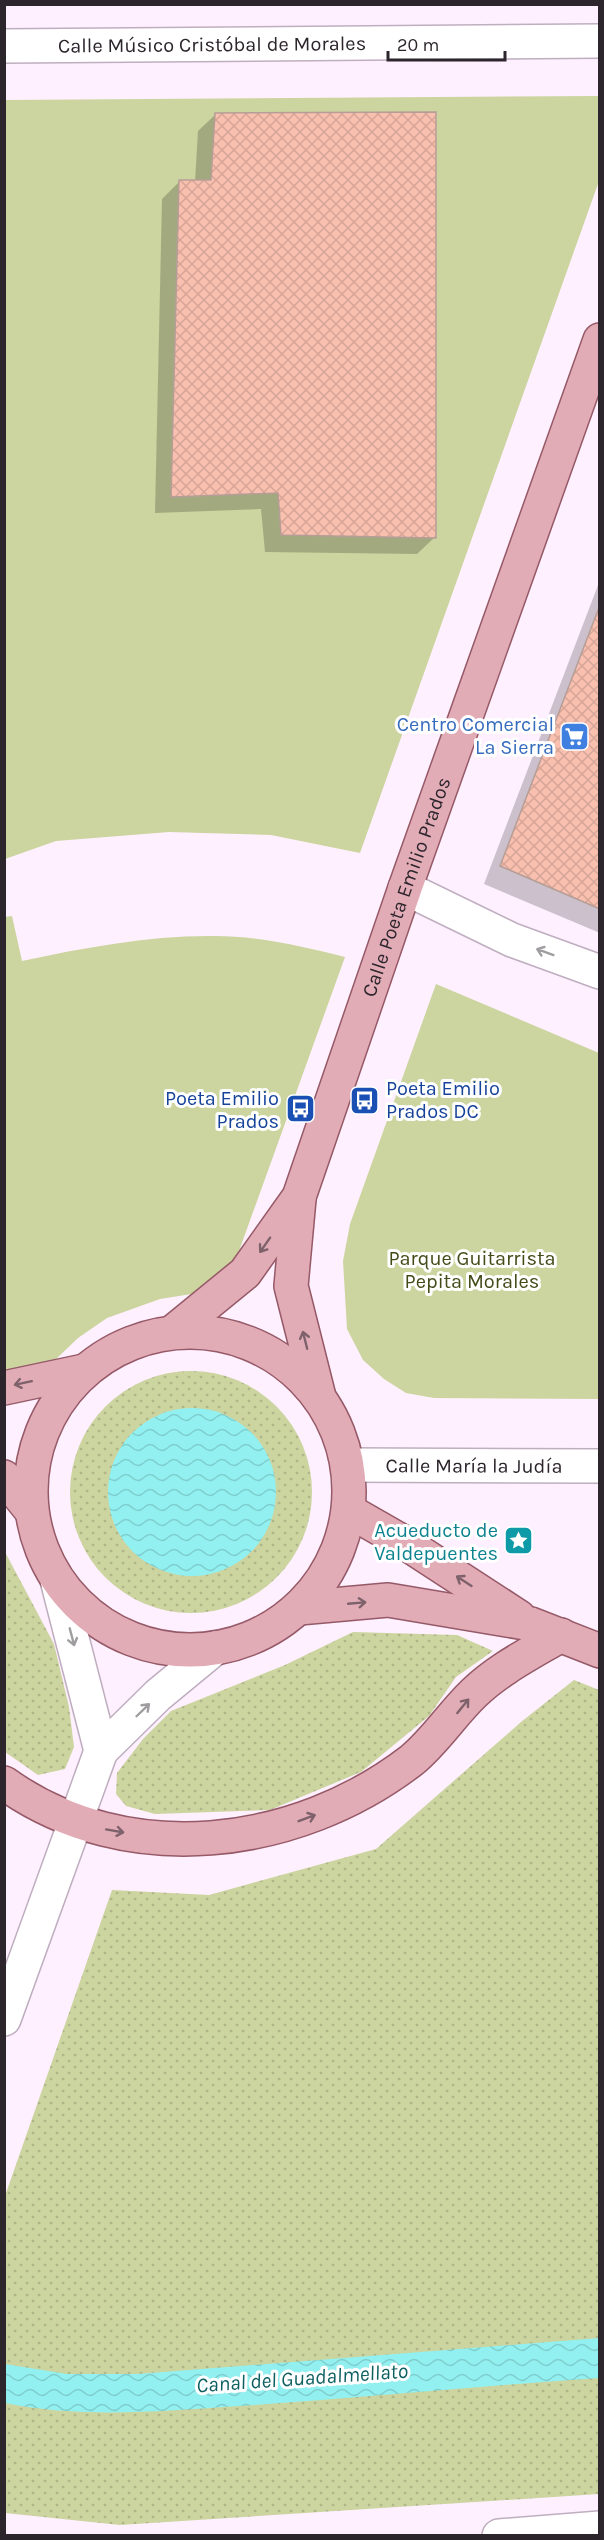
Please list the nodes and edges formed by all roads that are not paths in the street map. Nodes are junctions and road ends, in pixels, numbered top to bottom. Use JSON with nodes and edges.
{"nodes":[{"id":1,"x":600,"y":41,"type":"edge"},
{"id":2,"x":4,"y":46,"type":"edge"},
{"id":3,"x":600,"y":340,"type":"edge"},
{"id":4,"x":405,"y":888,"type":"junction"},
{"id":5,"x":600,"y":972,"type":"edge"},
{"id":6,"x":299,"y":1197,"type":"junction"},
{"id":7,"x":174,"y":1331,"type":"junction"},
{"id":8,"x":84,"y":1371,"type":"junction"},
{"id":9,"x":4,"y":1388,"type":"edge"},
{"id":10,"x":319,"y":1397,"type":"junction"},
{"id":11,"x":348,"y":1465,"type":"junction"},
{"id":12,"x":600,"y":1466,"type":"edge"},
{"id":13,"x":4,"y":1477,"type":"edge"},
{"id":14,"x":30,"y":1509,"type":"junction"},
{"id":15,"x":349,"y":1511,"type":"junction"},
{"id":16,"x":57,"y":1580,"type":"junction"},
{"id":17,"x":299,"y":1608,"type":"junction"},
{"id":18,"x":531,"y":1624,"type":"junction"},
{"id":19,"x":561,"y":1635,"type":"junction"},
{"id":20,"x":214,"y":1648,"type":"junction"},
{"id":21,"x":600,"y":1651,"type":"edge"},
{"id":22,"x":102,"y":1750,"type":"junction"},
{"id":23,"x":4,"y":1783,"type":"edge"},
{"id":24,"x":75,"y":1821,"type":"junction"},
{"id":25,"x":4,"y":2019,"type":"edge"},
{"id":26,"x":600,"y":2528,"type":"edge"},
{"id":27,"x":499,"y":2535,"type":"edge"}],
"edges":[{"from":1,"to":2,"type":"street","name":"Calle Músico Cristóbal de Morales"},
{"from":3,"to":4,"type":"main road","name":"Calle Poeta Emilio Prados"},
{"from":5,"to":4,"type":"street","one_way":true},
{"from":4,"to":6,"type":"main road","name":"Calle Poeta Emilio Prados"},
{"from":6,"to":7,"type":"main road","name":"Calle Poeta Emilio Prados","one_way":true},
{"from":10,"to":6,"type":"main road","name":"Calle Poeta Emilio Prados","one_way":true},
{"from":7,"to":8,"type":"main road"},
{"from":7,"to":10,"type":"main road"},
{"from":8,"to":9,"type":"main road","one_way":true},
{"from":8,"to":14,"type":"main road"},
{"from":10,"to":11,"type":"main road"},
{"from":11,"to":12,"type":"street","name":"Calle María la Judía"},
{"from":11,"to":15,"type":"main road"},
{"from":13,"to":14,"type":"main road"},
{"from":14,"to":16,"type":"main road"},
{"from":15,"to":17,"type":"main road"},
{"from":18,"to":15,"type":"main road","one_way":true},
{"from":16,"to":20,"type":"main road"},
{"from":16,"to":22,"type":"street","one_way":true},
{"from":17,"to":18,"type":"main road","one_way":true},
{"from":17,"to":20,"type":"main road"},
{"from":18,"to":19,"type":"main road"},
{"from":19,"to":21,"type":"main road"},
{"from":24,"to":19,"type":"main road","one_way":true},
{"from":22,"to":20,"type":"street","one_way":true},
{"from":22,"to":24,"type":"street"},
{"from":23,"to":24,"type":"main road"},
{"from":24,"to":25,"type":"street"},
{"from":26,"to":27,"type":"street"}]}
